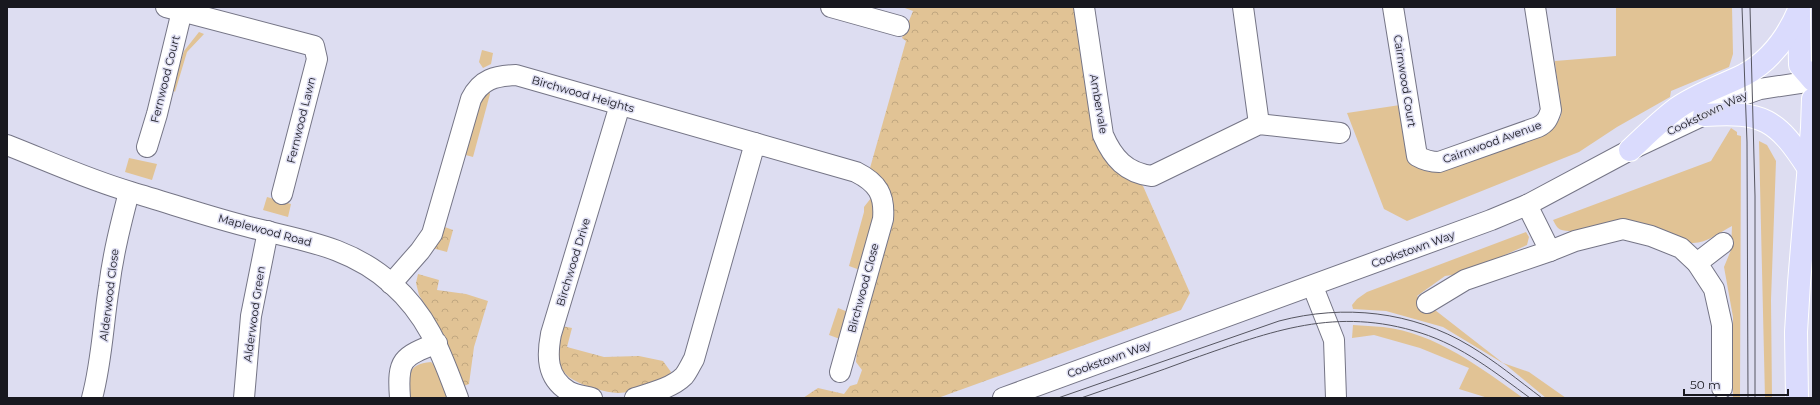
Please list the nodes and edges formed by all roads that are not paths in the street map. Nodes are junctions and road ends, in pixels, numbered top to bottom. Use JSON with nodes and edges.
{"nodes":[{"id":1,"x":831,"y":7,"type":"edge"},
{"id":2,"x":1084,"y":7,"type":"edge"},
{"id":3,"x":1243,"y":7,"type":"edge"},
{"id":4,"x":1393,"y":7,"type":"edge"},
{"id":5,"x":1536,"y":7,"type":"edge"},
{"id":6,"x":174,"y":9,"type":"edge"},
{"id":7,"x":1798,"y":9,"type":"edge"},
{"id":8,"x":899,"y":26,"type":"dead end"},
{"id":9,"x":1813,"y":81,"type":"edge"},
{"id":10,"x":1813,"y":99,"type":"edge"},
{"id":11,"x":620,"y":105,"type":"junction"},
{"id":12,"x":1704,"y":115,"type":"junction"},
{"id":13,"x":1259,"y":124,"type":"junction"},
{"id":14,"x":1340,"y":133,"type":"dead end"},
{"id":15,"x":755,"y":143,"type":"junction"},
{"id":16,"x":7,"y":145,"type":"edge"},
{"id":17,"x":147,"y":147,"type":"dead end"},
{"id":18,"x":1630,"y":150,"type":"junction"},
{"id":19,"x":1417,"y":156,"type":"joint"},
{"id":20,"x":1811,"y":165,"type":"edge"},
{"id":21,"x":129,"y":192,"type":"junction"},
{"id":22,"x":282,"y":194,"type":"dead end"},
{"id":23,"x":884,"y":204,"type":"joint"},
{"id":24,"x":1528,"y":205,"type":"junction"},
{"id":25,"x":268,"y":231,"type":"junction"},
{"id":26,"x":1724,"y":243,"type":"dead end"},
{"id":27,"x":1550,"y":251,"type":"junction"},
{"id":28,"x":1697,"y":263,"type":"junction"},
{"id":29,"x":391,"y":284,"type":"junction"},
{"id":30,"x":1313,"y":287,"type":"junction"},
{"id":31,"x":1427,"y":303,"type":"dead end"},
{"id":32,"x":437,"y":343,"type":"junction"},
{"id":33,"x":840,"y":372,"type":"dead end"},
{"id":34,"x":1722,"y":388,"type":"dead end"},
{"id":35,"x":92,"y":398,"type":"edge"},
{"id":36,"x":244,"y":398,"type":"edge"},
{"id":37,"x":400,"y":398,"type":"edge"},
{"id":38,"x":458,"y":398,"type":"edge"},
{"id":39,"x":592,"y":398,"type":"edge"},
{"id":40,"x":635,"y":398,"type":"edge"},
{"id":41,"x":1003,"y":398,"type":"edge"},
{"id":42,"x":1336,"y":398,"type":"edge"},
{"id":43,"x":1797,"y":398,"type":"edge"}],
"edges":[{"from":1,"to":8,"type":"street"},
{"from":2,"to":13,"type":"street","name":"Ambervale"},
{"from":3,"to":13,"type":"street"},
{"from":4,"to":19,"type":"street","name":"Cairnwood Court"},
{"from":5,"to":19,"type":"street","name":"Cairnwood Avenue"},
{"from":6,"to":17,"type":"street","name":"Fernwood Court"},
{"from":6,"to":22,"type":"street","name":"Fernwood Lawn"},
{"from":7,"to":9,"type":"main road"},
{"from":7,"to":18,"type":"main road"},
{"from":9,"to":12,"type":"street","name":"Cookstown Way"},
{"from":10,"to":20,"type":"main road"},
{"from":11,"to":15,"type":"street","name":"Birchwood Heights"},
{"from":11,"to":29,"type":"street","name":"Birchwood Heights"},
{"from":11,"to":39,"type":"street","name":"Birchwood Drive"},
{"from":12,"to":18,"type":"street","name":"Cookstown Way"},
{"from":12,"to":20,"type":"main road"},
{"from":13,"to":14,"type":"street"},
{"from":15,"to":23,"type":"street","name":"Birchwood Heights"},
{"from":15,"to":40,"type":"street"},
{"from":16,"to":21,"type":"street","name":"Maplewood Road"},
{"from":18,"to":24,"type":"street","name":"Cookstown Way"},
{"from":20,"to":43,"type":"main road"},
{"from":21,"to":25,"type":"street","name":"Maplewood Road"},
{"from":21,"to":35,"type":"street","name":"Alderwood Close"},
{"from":23,"to":33,"type":"street","name":"Birchwood Close"},
{"from":24,"to":27,"type":"street"},
{"from":24,"to":30,"type":"street","name":"Cookstown Way"},
{"from":25,"to":29,"type":"street","name":"Maplewood Road"},
{"from":25,"to":36,"type":"street","name":"Alderwood Green"},
{"from":26,"to":28,"type":"street"},
{"from":27,"to":28,"type":"street"},
{"from":27,"to":31,"type":"street"},
{"from":28,"to":34,"type":"street"},
{"from":29,"to":32,"type":"street","name":"Maplewood Road"},
{"from":30,"to":41,"type":"street","name":"Cookstown Way"},
{"from":30,"to":42,"type":"street"},
{"from":32,"to":37,"type":"street"},
{"from":32,"to":38,"type":"street","name":"Maplewood Road"}]}
